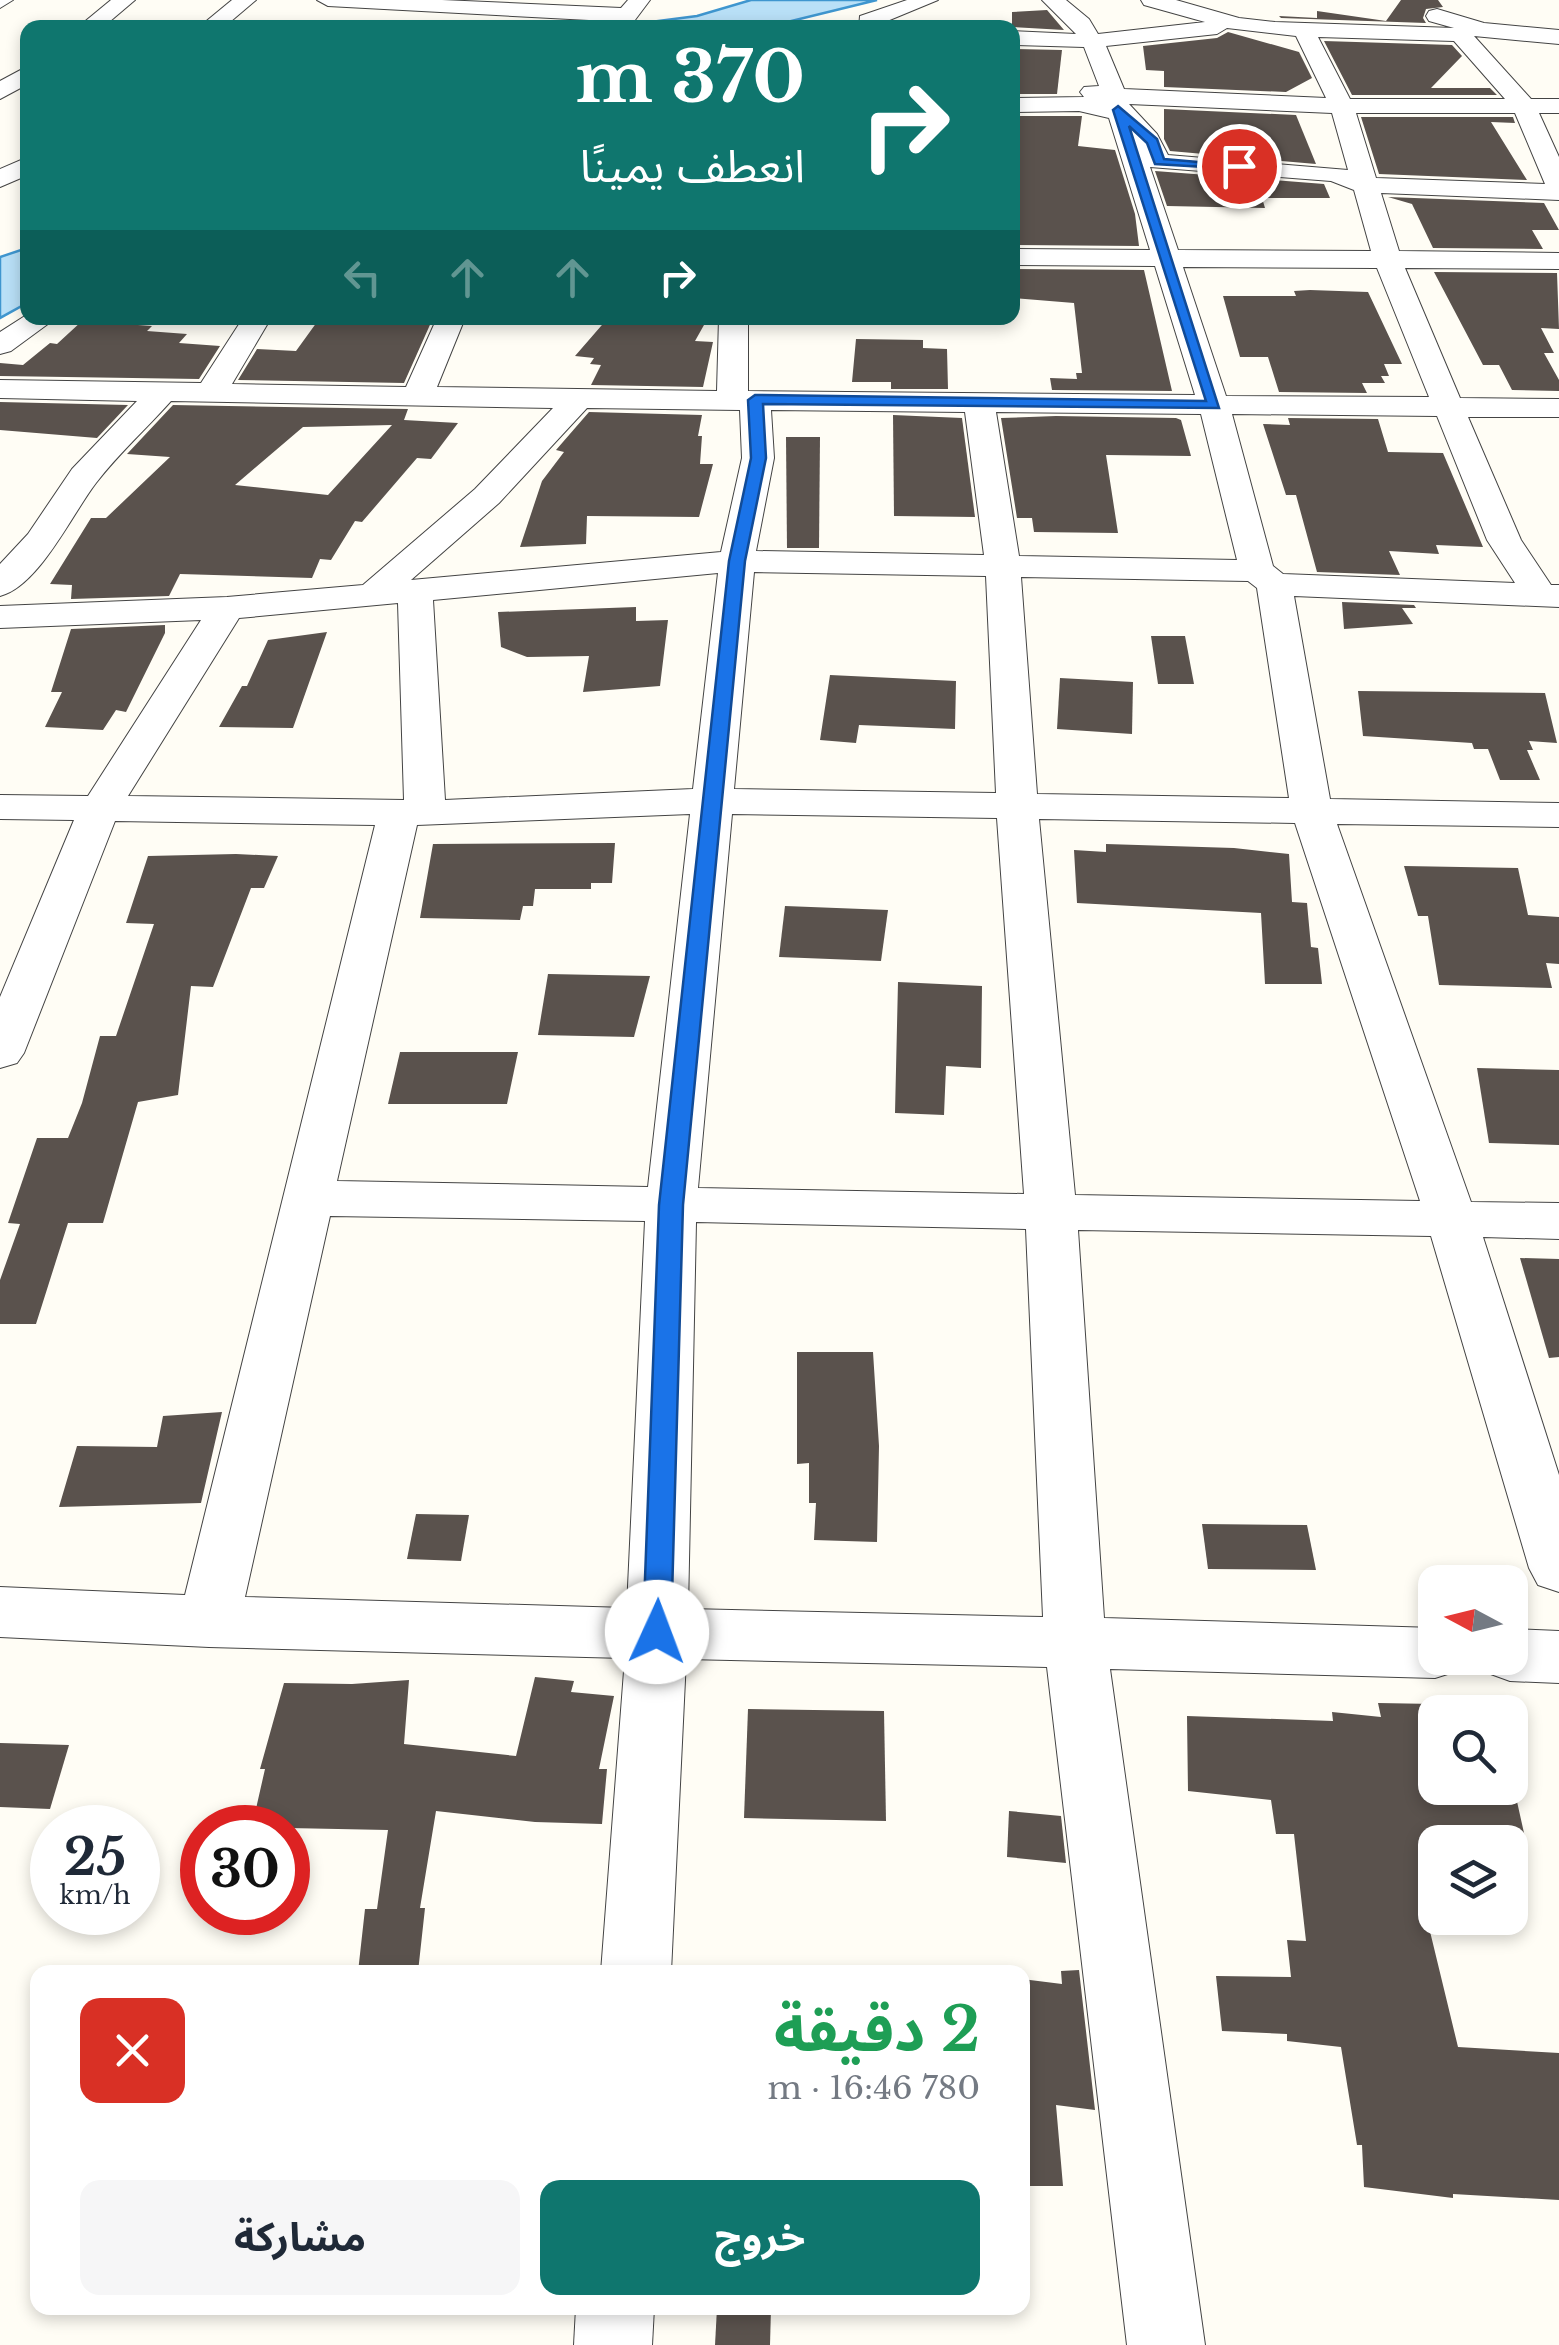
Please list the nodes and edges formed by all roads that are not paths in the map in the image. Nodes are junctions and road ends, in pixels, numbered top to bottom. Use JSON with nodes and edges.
{"nodes":[{"id":1,"x":124,"y":0,"type":"edge"},
{"id":2,"x":246,"y":0,"type":"edge"},
{"id":3,"x":328,"y":0,"type":"edge"},
{"id":4,"x":639,"y":0,"type":"edge"},
{"id":5,"x":928,"y":0,"type":"edge"},
{"id":6,"x":1053,"y":0,"type":"edge"},
{"id":7,"x":1152,"y":0,"type":"edge"},
{"id":8,"x":1268,"y":0,"type":"edge"},
{"id":9,"x":513,"y":5,"type":"edge"},
{"id":10,"x":1424,"y":8,"type":"edge"},
{"id":11,"x":98,"y":20,"type":"edge"},
{"id":12,"x":220,"y":20,"type":"edge"},
{"id":13,"x":581,"y":20,"type":"edge"},
{"id":14,"x":607,"y":20,"type":"edge"},
{"id":15,"x":871,"y":20,"type":"edge"},
{"id":16,"x":1237,"y":24,"type":"junction"},
{"id":17,"x":1465,"y":28,"type":"junction"},
{"id":18,"x":1304,"y":31,"type":"junction"},
{"id":19,"x":1559,"y":37,"type":"edge"},
{"id":20,"x":1020,"y":38,"type":"edge"},
{"id":21,"x":1095,"y":42,"type":"junction"},
{"id":22,"x":1020,"y":89,"type":"edge"},
{"id":23,"x":1116,"y":101,"type":"junction"},
{"id":24,"x":1020,"y":105,"type":"edge"},
{"id":25,"x":1342,"y":106,"type":"junction"},
{"id":26,"x":1524,"y":106,"type":"junction"},
{"id":27,"x":1559,"y":106,"type":"edge"},
{"id":28,"x":1558,"y":180,"type":"edge"},
{"id":29,"x":1364,"y":185,"type":"junction"},
{"id":30,"x":1166,"y":256,"type":"junction"},
{"id":31,"x":1020,"y":257,"type":"edge"},
{"id":32,"x":1387,"y":259,"type":"junction"},
{"id":33,"x":1559,"y":260,"type":"edge"},
{"id":34,"x":30,"y":325,"type":"edge"},
{"id":35,"x":253,"y":325,"type":"edge"},
{"id":36,"x":448,"y":325,"type":"edge"},
{"id":37,"x":735,"y":325,"type":"edge"},
{"id":38,"x":0,"y":345,"type":"edge"},
{"id":39,"x":0,"y":390,"type":"edge"},
{"id":40,"x":162,"y":393,"type":"junction"},
{"id":41,"x":210,"y":394,"type":"junction"},
{"id":42,"x":416,"y":397,"type":"junction"},
{"id":43,"x":579,"y":400,"type":"junction"},
{"id":44,"x":744,"y":400,"type":"junction"},
{"id":45,"x":980,"y":403,"type":"junction"},
{"id":46,"x":1214,"y":405,"type":"junction"},
{"id":47,"x":1450,"y":406,"type":"junction"},
{"id":48,"x":1559,"y":408,"type":"edge"},
{"id":49,"x":737,"y":561,"type":"junction"},
{"id":50,"x":1003,"y":565,"type":"junction"},
{"id":51,"x":1266,"y":578,"type":"junction"},
{"id":52,"x":0,"y":585,"type":"edge"},
{"id":53,"x":415,"y":590,"type":"junction"},
{"id":54,"x":374,"y":594,"type":"junction"},
{"id":55,"x":1549,"y":596,"type":"edge"},
{"id":56,"x":227,"y":608,"type":"junction"},
{"id":57,"x":0,"y":616,"type":"edge"},
{"id":58,"x":711,"y":801,"type":"junction"},
{"id":59,"x":0,"y":806,"type":"edge"},
{"id":60,"x":1017,"y":808,"type":"junction"},
{"id":61,"x":99,"y":810,"type":"junction"},
{"id":62,"x":1312,"y":810,"type":"junction"},
{"id":63,"x":412,"y":812,"type":"junction"},
{"id":64,"x":1559,"y":815,"type":"edge"},
{"id":65,"x":0,"y":1053,"type":"edge"},
{"id":66,"x":308,"y":1198,"type":"junction"},
{"id":67,"x":671,"y":1205,"type":"junction"},
{"id":68,"x":1051,"y":1212,"type":"junction"},
{"id":69,"x":1452,"y":1220,"type":"junction"},
{"id":70,"x":1559,"y":1221,"type":"edge"},
{"id":71,"x":1559,"y":1568,"type":"edge"},
{"id":72,"x":0,"y":1612,"type":"edge"},
{"id":73,"x":209,"y":1622,"type":"junction"},
{"id":74,"x":657,"y":1632,"type":"junction"},
{"id":75,"x":1075,"y":1641,"type":"junction"},
{"id":76,"x":1418,"y":1652,"type":"edge"},
{"id":77,"x":1528,"y":1656,"type":"edge"},
{"id":78,"x":1559,"y":1657,"type":"edge"},
{"id":79,"x":636,"y":1965,"type":"edge"},
{"id":80,"x":615,"y":2315,"type":"edge"},
{"id":81,"x":613,"y":2345,"type":"edge"},
{"id":82,"x":1166,"y":2345,"type":"edge"}],
"edges":[{"from":1,"to":11,"type":"street"},
{"from":2,"to":12,"type":"street"},
{"from":3,"to":9,"type":"street"},
{"from":4,"to":14,"type":"street"},
{"from":5,"to":15,"type":"street"},
{"from":6,"to":21,"type":"street"},
{"from":7,"to":16,"type":"street"},
{"from":8,"to":16,"type":"street"},
{"from":9,"to":13,"type":"street"},
{"from":10,"to":17,"type":"street"},
{"from":16,"to":18,"type":"street"},
{"from":16,"to":21,"type":"street"},
{"from":17,"to":18,"type":"street"},
{"from":17,"to":19,"type":"street"},
{"from":17,"to":26,"type":"street"},
{"from":18,"to":25,"type":"street"},
{"from":20,"to":21,"type":"street"},
{"from":21,"to":23,"type":"street"},
{"from":22,"to":23,"type":"street"},
{"from":23,"to":24,"type":"street"},
{"from":23,"to":25,"type":"street"},
{"from":23,"to":29,"type":"street"},
{"from":23,"to":30,"type":"street"},
{"from":25,"to":26,"type":"street"},
{"from":25,"to":29,"type":"street"},
{"from":26,"to":27,"type":"street"},
{"from":26,"to":28,"type":"street"},
{"from":28,"to":29,"type":"street"},
{"from":29,"to":32,"type":"street"},
{"from":30,"to":31,"type":"street"},
{"from":30,"to":32,"type":"street"},
{"from":30,"to":46,"type":"street"},
{"from":32,"to":33,"type":"street"},
{"from":32,"to":47,"type":"street"},
{"from":34,"to":38,"type":"street"},
{"from":35,"to":41,"type":"street"},
{"from":36,"to":42,"type":"street"},
{"from":37,"to":44,"type":"street"},
{"from":39,"to":40,"type":"street"},
{"from":40,"to":41,"type":"street"},
{"from":40,"to":52,"type":"street"},
{"from":41,"to":42,"type":"street"},
{"from":42,"to":43,"type":"street"},
{"from":43,"to":44,"type":"street"},
{"from":43,"to":54,"type":"street"},
{"from":44,"to":45,"type":"street"},
{"from":44,"to":49,"type":"street"},
{"from":45,"to":46,"type":"street"},
{"from":45,"to":50,"type":"street"},
{"from":46,"to":47,"type":"street"},
{"from":46,"to":51,"type":"street"},
{"from":47,"to":48,"type":"street"},
{"from":47,"to":55,"type":"street"},
{"from":49,"to":50,"type":"street"},
{"from":49,"to":53,"type":"street"},
{"from":49,"to":58,"type":"street"},
{"from":50,"to":51,"type":"street"},
{"from":50,"to":60,"type":"street"},
{"from":51,"to":55,"type":"street"},
{"from":51,"to":62,"type":"street"},
{"from":53,"to":54,"type":"street"},
{"from":53,"to":63,"type":"street"},
{"from":54,"to":56,"type":"street"},
{"from":56,"to":57,"type":"street"},
{"from":56,"to":61,"type":"street"},
{"from":58,"to":60,"type":"street"},
{"from":58,"to":63,"type":"street"},
{"from":58,"to":67,"type":"street"},
{"from":59,"to":61,"type":"street"},
{"from":60,"to":62,"type":"street"},
{"from":60,"to":68,"type":"street"},
{"from":61,"to":63,"type":"street"},
{"from":61,"to":65,"type":"street"},
{"from":62,"to":64,"type":"street"},
{"from":62,"to":69,"type":"street"},
{"from":63,"to":66,"type":"street"},
{"from":66,"to":67,"type":"street"},
{"from":66,"to":73,"type":"street"},
{"from":67,"to":68,"type":"street"},
{"from":67,"to":74,"type":"street"},
{"from":68,"to":69,"type":"street"},
{"from":68,"to":75,"type":"street"},
{"from":69,"to":70,"type":"street"},
{"from":69,"to":71,"type":"street"},
{"from":72,"to":73,"type":"street"},
{"from":73,"to":74,"type":"street"},
{"from":74,"to":75,"type":"street"},
{"from":74,"to":79,"type":"street"},
{"from":75,"to":76,"type":"street"},
{"from":75,"to":82,"type":"street"},
{"from":77,"to":78,"type":"street"},
{"from":80,"to":81,"type":"street"}]}
